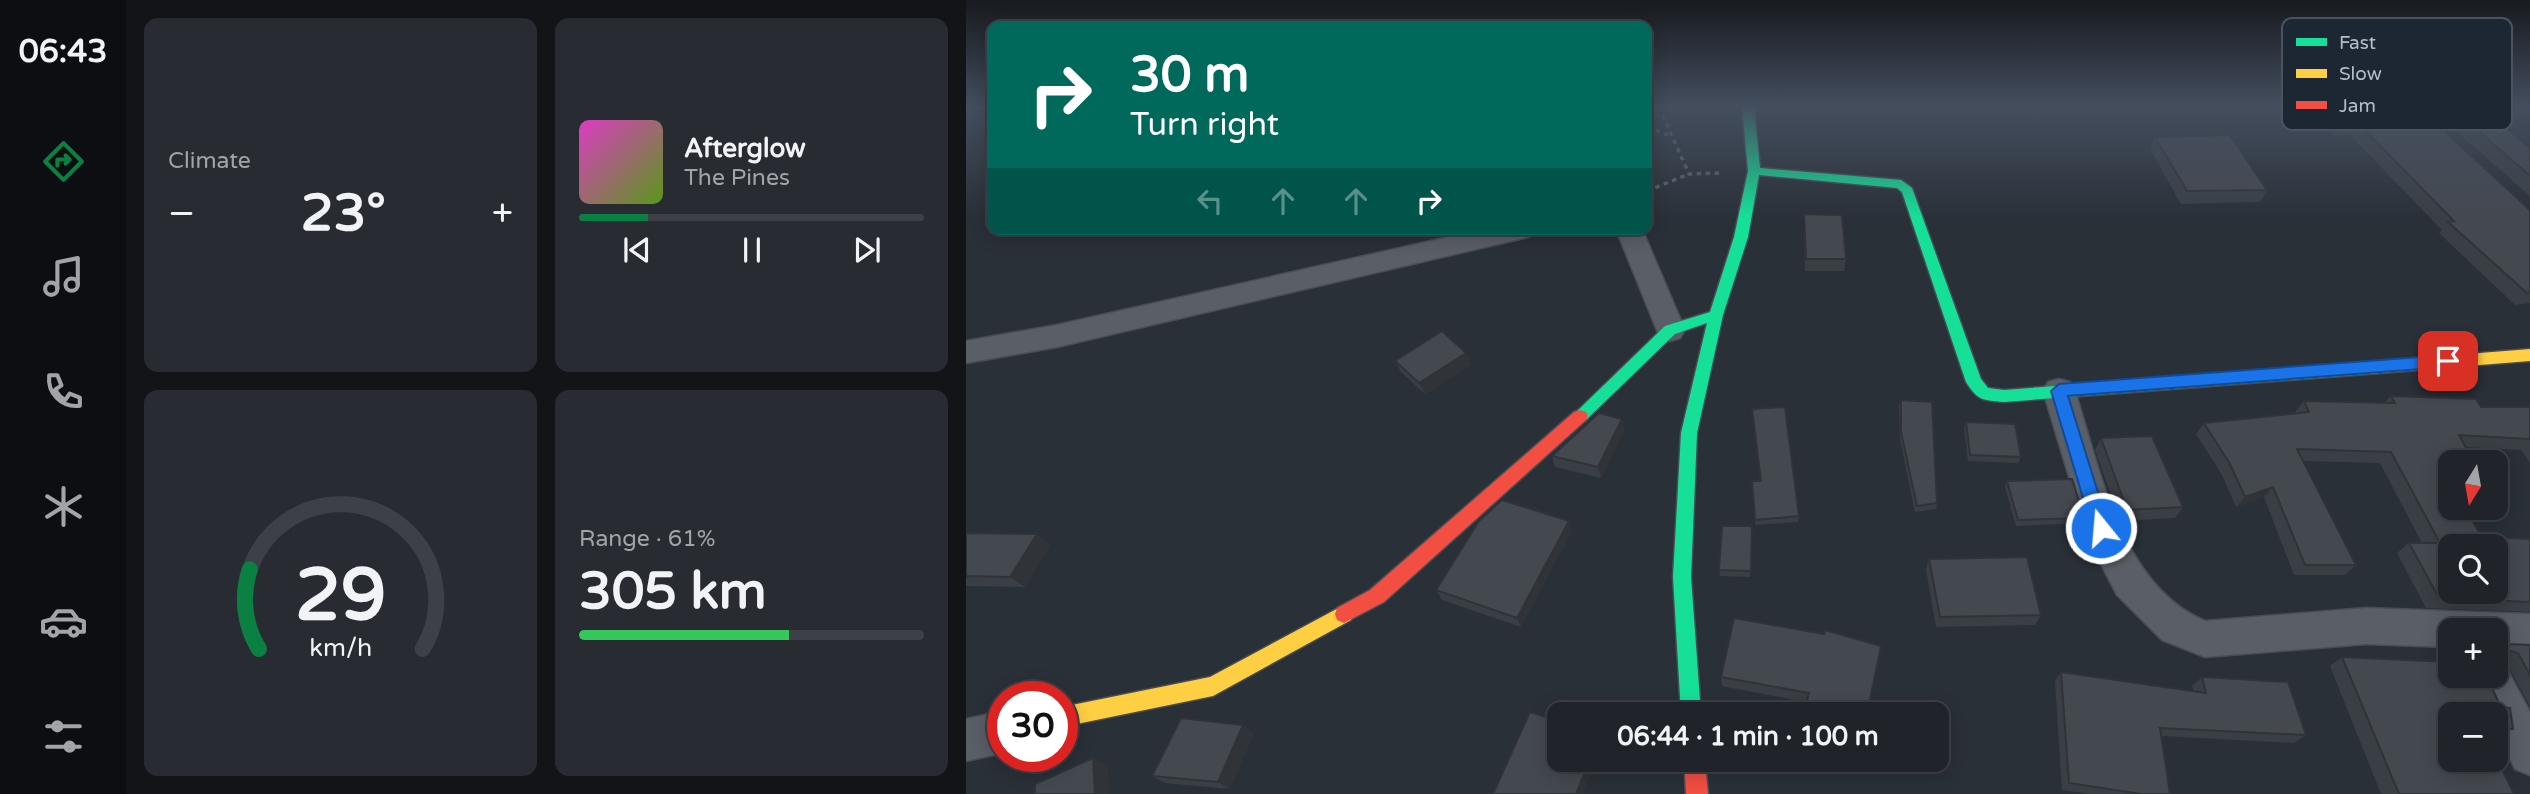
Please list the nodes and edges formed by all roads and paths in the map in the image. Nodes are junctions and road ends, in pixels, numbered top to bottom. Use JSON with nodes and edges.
{"nodes":[{"id":1,"x":1676,"y":144,"type":"edge"},
{"id":2,"x":1751,"y":144,"type":"edge"},
{"id":3,"x":1754,"y":171,"type":"junction"},
{"id":4,"x":1689,"y":174,"type":"junction"},
{"id":5,"x":1652,"y":189,"type":"edge"},
{"id":6,"x":1498,"y":235,"type":"edge"},
{"id":7,"x":1631,"y":235,"type":"edge"},
{"id":8,"x":1716,"y":316,"type":"junction"},
{"id":9,"x":1670,"y":330,"type":"junction"},
{"id":10,"x":966,"y":352,"type":"edge"},
{"id":11,"x":2530,"y":355,"type":"edge"},
{"id":12,"x":2059,"y":391,"type":"junction"},
{"id":13,"x":2438,"y":628,"type":"edge"},
{"id":14,"x":2508,"y":631,"type":"edge"},
{"id":15,"x":2530,"y":632,"type":"edge"},
{"id":16,"x":2496,"y":688,"type":"edge"},
{"id":17,"x":1690,"y":702,"type":"edge"},
{"id":18,"x":1078,"y":715,"type":"edge"},
{"id":19,"x":987,"y":735,"type":"edge"},
{"id":20,"x":966,"y":740,"type":"edge"},
{"id":21,"x":2530,"y":754,"type":"edge"},
{"id":22,"x":1696,"y":772,"type":"edge"},
{"id":23,"x":1697,"y":794,"type":"edge"}],
"edges":[{"from":1,"to":4,"type":"path"},
{"from":2,"to":3,"type":"street"},
{"from":3,"to":4,"type":"path"},
{"from":3,"to":8,"type":"street"},
{"from":3,"to":12,"type":"street"},
{"from":4,"to":5,"type":"path"},
{"from":6,"to":10,"type":"street"},
{"from":7,"to":9,"type":"street"},
{"from":8,"to":9,"type":"street"},
{"from":8,"to":17,"type":"street"},
{"from":9,"to":18,"type":"street"},
{"from":11,"to":12,"type":"street"},
{"from":12,"to":13,"type":"street"},
{"from":14,"to":15,"type":"street"},
{"from":16,"to":21,"type":"street"},
{"from":19,"to":20,"type":"street"},
{"from":22,"to":23,"type":"street"}]}
